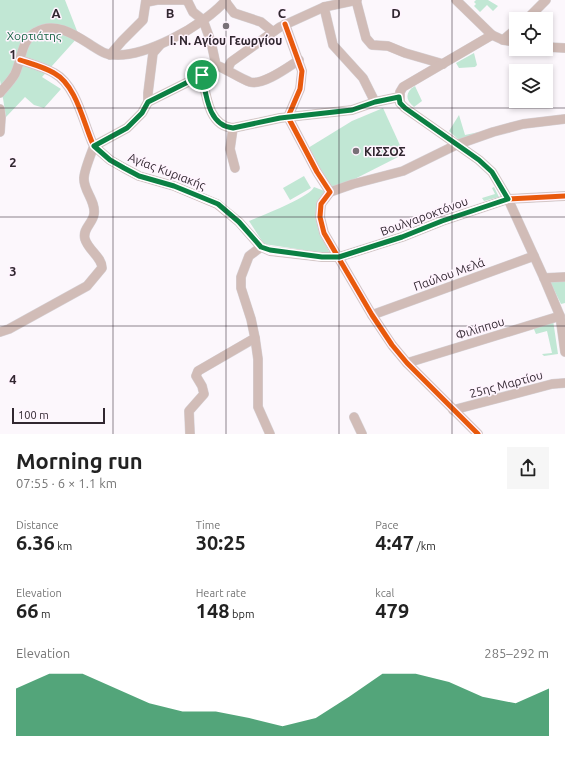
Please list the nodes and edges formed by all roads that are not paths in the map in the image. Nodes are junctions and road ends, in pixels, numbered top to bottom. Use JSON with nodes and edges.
{"nodes":[{"id":1,"x":357,"y":0,"type":"edge"},
{"id":2,"x":546,"y":0,"type":"edge"},
{"id":3,"x":147,"y":1,"type":"edge"},
{"id":4,"x":189,"y":1,"type":"edge"},
{"id":5,"x":226,"y":1,"type":"edge"},
{"id":6,"x":461,"y":2,"type":"edge"},
{"id":7,"x":324,"y":7,"type":"junction"},
{"id":8,"x":534,"y":12,"type":"edge"},
{"id":9,"x":203,"y":20,"type":"junction"},
{"id":10,"x":286,"y":24,"type":"junction"},
{"id":11,"x":272,"y":31,"type":"junction"},
{"id":12,"x":492,"y":35,"type":"junction"},
{"id":13,"x":509,"y":35,"type":"edge"},
{"id":14,"x":503,"y":40,"type":"junction"},
{"id":15,"x":509,"y":41,"type":"edge"},
{"id":16,"x":160,"y":45,"type":"junction"},
{"id":17,"x":553,"y":47,"type":"edge"},
{"id":18,"x":565,"y":48,"type":"edge"},
{"id":19,"x":110,"y":55,"type":"junction"},
{"id":20,"x":20,"y":60,"type":"junction"},
{"id":21,"x":299,"y":60,"type":"junction"},
{"id":22,"x":443,"y":64,"type":"junction"},
{"id":23,"x":216,"y":65,"type":"junction"},
{"id":24,"x":227,"y":70,"type":"junction"},
{"id":25,"x":202,"y":75,"type":"junction"},
{"id":26,"x":0,"y":93,"type":"edge"},
{"id":27,"x":399,"y":97,"type":"junction"},
{"id":28,"x":148,"y":102,"type":"junction"},
{"id":29,"x":375,"y":102,"type":"junction"},
{"id":30,"x":0,"y":109,"type":"edge"},
{"id":31,"x":288,"y":117,"type":"junction"},
{"id":32,"x":565,"y":119,"type":"edge"},
{"id":33,"x":233,"y":128,"type":"junction"},
{"id":34,"x":0,"y":132,"type":"edge"},
{"id":35,"x":456,"y":144,"type":"junction"},
{"id":36,"x":94,"y":146,"type":"junction"},
{"id":37,"x":235,"y":168,"type":"dead end"},
{"id":38,"x":330,"y":192,"type":"junction"},
{"id":39,"x":565,"y":196,"type":"edge"},
{"id":40,"x":508,"y":199,"type":"junction"},
{"id":41,"x":261,"y":247,"type":"junction"},
{"id":42,"x":534,"y":256,"type":"junction"},
{"id":43,"x":339,"y":257,"type":"junction"},
{"id":44,"x":565,"y":277,"type":"edge"},
{"id":45,"x":544,"y":278,"type":"junction"},
{"id":46,"x":372,"y":315,"type":"junction"},
{"id":47,"x":560,"y":316,"type":"junction"},
{"id":48,"x":0,"y":332,"type":"edge"},
{"id":49,"x":255,"y":338,"type":"junction"},
{"id":50,"x":565,"y":352,"type":"edge"},
{"id":51,"x":407,"y":363,"type":"junction"},
{"id":52,"x":565,"y":383,"type":"edge"},
{"id":53,"x":453,"y":410,"type":"junction"},
{"id":54,"x":354,"y":417,"type":"dead end"},
{"id":55,"x":190,"y":434,"type":"edge"},
{"id":56,"x":270,"y":434,"type":"edge"},
{"id":57,"x":362,"y":434,"type":"edge"},
{"id":58,"x":478,"y":434,"type":"edge"}],
"edges":[{"from":1,"to":7,"type":"street"},
{"from":1,"to":22,"type":"street"},
{"from":2,"to":8,"type":"street"},
{"from":3,"to":4,"type":"street"},
{"from":3,"to":19,"type":"street"},
{"from":4,"to":9,"type":"street"},
{"from":5,"to":9,"type":"street"},
{"from":5,"to":11,"type":"street"},
{"from":6,"to":12,"type":"street"},
{"from":7,"to":10,"type":"street"},
{"from":7,"to":29,"type":"street"},
{"from":9,"to":16,"type":"street"},
{"from":9,"to":23,"type":"street"},
{"from":10,"to":11,"type":"street"},
{"from":10,"to":21,"type":"street"},
{"from":11,"to":24,"type":"street"},
{"from":12,"to":14,"type":"street"},
{"from":12,"to":22,"type":"street"},
{"from":13,"to":14,"type":"street"},
{"from":14,"to":15,"type":"street"},
{"from":16,"to":19,"type":"street"},
{"from":16,"to":28,"type":"street"},
{"from":17,"to":18,"type":"street"},
{"from":19,"to":20,"type":"street"},
{"from":20,"to":26,"type":"street"},
{"from":20,"to":36,"type":"street","name":"Αγίας Κυριακής"},
{"from":21,"to":24,"type":"street"},
{"from":21,"to":31,"type":"street"},
{"from":22,"to":27,"type":"street"},
{"from":23,"to":24,"type":"street"},
{"from":23,"to":25,"type":"street"},
{"from":25,"to":28,"type":"street"},
{"from":25,"to":33,"type":"street"},
{"from":27,"to":29,"type":"street"},
{"from":27,"to":35,"type":"street"},
{"from":28,"to":36,"type":"street"},
{"from":29,"to":31,"type":"street"},
{"from":30,"to":34,"type":"street"},
{"from":31,"to":33,"type":"street"},
{"from":31,"to":38,"type":"street"},
{"from":32,"to":35,"type":"street"},
{"from":33,"to":37,"type":"street"},
{"from":35,"to":38,"type":"street"},
{"from":35,"to":40,"type":"street"},
{"from":36,"to":41,"type":"street","name":"Αγίας Κυριακής"},
{"from":36,"to":48,"type":"street"},
{"from":38,"to":43,"type":"street"},
{"from":39,"to":40,"type":"street","name":"Βουλγαροκτόνου"},
{"from":40,"to":42,"type":"street"},
{"from":40,"to":43,"type":"street","name":"Βουλγαροκτόνου"},
{"from":41,"to":43,"type":"street"},
{"from":41,"to":49,"type":"street"},
{"from":42,"to":45,"type":"street"},
{"from":42,"to":46,"type":"street","name":"Παύλου Μελά"},
{"from":43,"to":46,"type":"street"},
{"from":44,"to":45,"type":"street"},
{"from":45,"to":47,"type":"street"},
{"from":46,"to":51,"type":"street"},
{"from":47,"to":50,"type":"street"},
{"from":47,"to":51,"type":"street","name":"Φιλίππου"},
{"from":49,"to":55,"type":"street"},
{"from":49,"to":56,"type":"street"},
{"from":51,"to":53,"type":"street"},
{"from":52,"to":53,"type":"street","name":"25ης Μαρτίου"},
{"from":53,"to":58,"type":"street"},
{"from":54,"to":57,"type":"street"}]}
